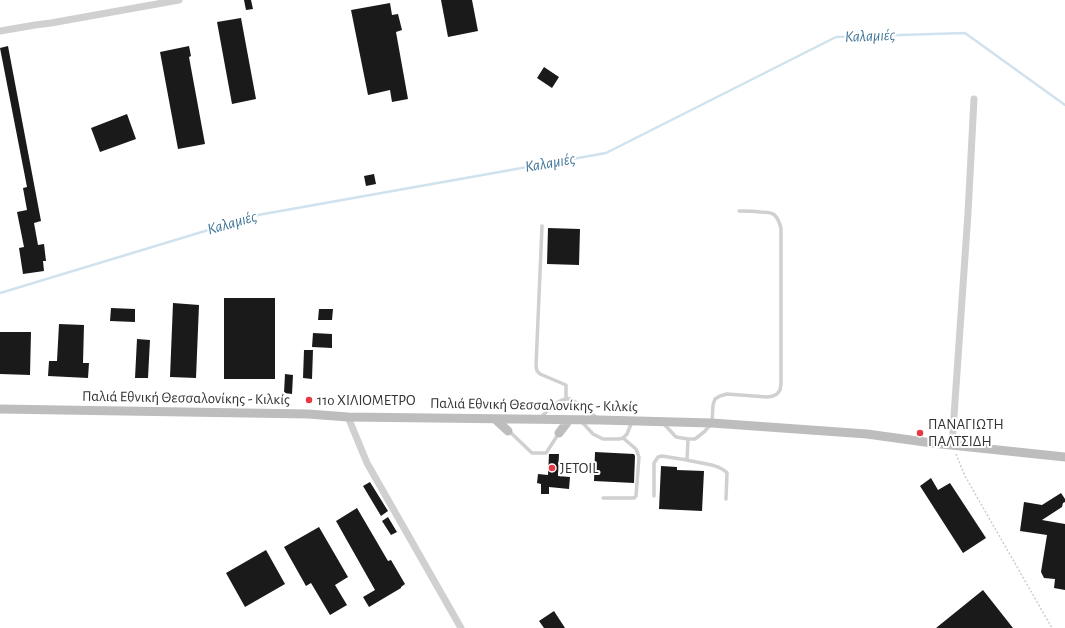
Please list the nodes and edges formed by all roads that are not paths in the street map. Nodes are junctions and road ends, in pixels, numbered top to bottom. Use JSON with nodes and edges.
{"nodes":[{"id":1,"x":179,"y":0,"type":"edge"},
{"id":2,"x":0,"y":32,"type":"edge"},
{"id":3,"x":974,"y":99,"type":"dead end"},
{"id":4,"x":739,"y":211,"type":"dead end"},
{"id":5,"x":542,"y":226,"type":"dead end"},
{"id":6,"x":566,"y":398,"type":"junction"},
{"id":7,"x":0,"y":409,"type":"edge"},
{"id":8,"x":348,"y":417,"type":"junction"},
{"id":9,"x":496,"y":419,"type":"junction"},
{"id":10,"x":538,"y":420,"type":"junction"},
{"id":11,"x":569,"y":420,"type":"junction"},
{"id":12,"x":580,"y":420,"type":"junction"},
{"id":13,"x":600,"y":420,"type":"junction"},
{"id":14,"x":632,"y":421,"type":"junction"},
{"id":15,"x":662,"y":422,"type":"junction"},
{"id":16,"x":712,"y":423,"type":"junction"},
{"id":17,"x":508,"y":430,"type":"joint"},
{"id":18,"x":560,"y":433,"type":"joint"},
{"id":19,"x":623,"y":438,"type":"junction"},
{"id":20,"x":688,"y":439,"type":"junction"},
{"id":21,"x":952,"y":445,"type":"junction"},
{"id":22,"x":1065,"y":457,"type":"edge"},
{"id":23,"x":687,"y":460,"type":"junction"},
{"id":24,"x":654,"y":496,"type":"dead end"},
{"id":25,"x":603,"y":498,"type":"dead end"},
{"id":26,"x":726,"y":499,"type":"dead end"},
{"id":27,"x":461,"y":628,"type":"edge"}],
"edges":[{"from":1,"to":2,"type":"street"},
{"from":3,"to":21,"type":"street"},
{"from":4,"to":16,"type":"lane"},
{"from":5,"to":6,"type":"lane"},
{"from":6,"to":10,"type":"lane"},
{"from":6,"to":13,"type":"lane"},
{"from":7,"to":8,"type":"main road","name":"Παλιά Εθνική Θεσσαλονίκης - Κιλκίς"},
{"from":8,"to":9,"type":"main road","name":"Παλιά Εθνική Θεσσαλονίκης - Κιλκίς"},
{"from":8,"to":27,"type":"street"},
{"from":9,"to":10,"type":"main road","name":"Παλιά Εθνική Θεσσαλονίκης - Κιλκίς"},
{"from":9,"to":17,"type":"main road"},
{"from":10,"to":11,"type":"main road","name":"Παλιά Εθνική Θεσσαλονίκης - Κιλκίς"},
{"from":11,"to":12,"type":"main road","name":"Παλιά Εθνική Θεσσαλονίκης - Κιλκίς"},
{"from":11,"to":18,"type":"main road"},
{"from":12,"to":13,"type":"main road","name":"Παλιά Εθνική Θεσσαλονίκης - Κιλκίς"},
{"from":12,"to":19,"type":"lane"},
{"from":13,"to":14,"type":"main road","name":"Παλιά Εθνική Θεσσαλονίκης - Κιλκίς"},
{"from":14,"to":15,"type":"main road","name":"Παλιά Εθνική Θεσσαλονίκης - Κιλκίς"},
{"from":14,"to":19,"type":"lane"},
{"from":15,"to":16,"type":"main road","name":"Παλιά Εθνική Θεσσαλονίκης - Κιλκίς"},
{"from":15,"to":20,"type":"lane"},
{"from":16,"to":20,"type":"lane"},
{"from":16,"to":21,"type":"main road","name":"Παλιά Εθνική Θεσσαλονίκης - Κιλκίς"},
{"from":17,"to":18,"type":"lane"},
{"from":19,"to":25,"type":"lane"},
{"from":20,"to":23,"type":"lane"},
{"from":21,"to":22,"type":"main road","name":"Παλιά Εθνική Θεσσαλονίκης - Κιλκίς"},
{"from":23,"to":24,"type":"lane"},
{"from":23,"to":26,"type":"lane"}]}
